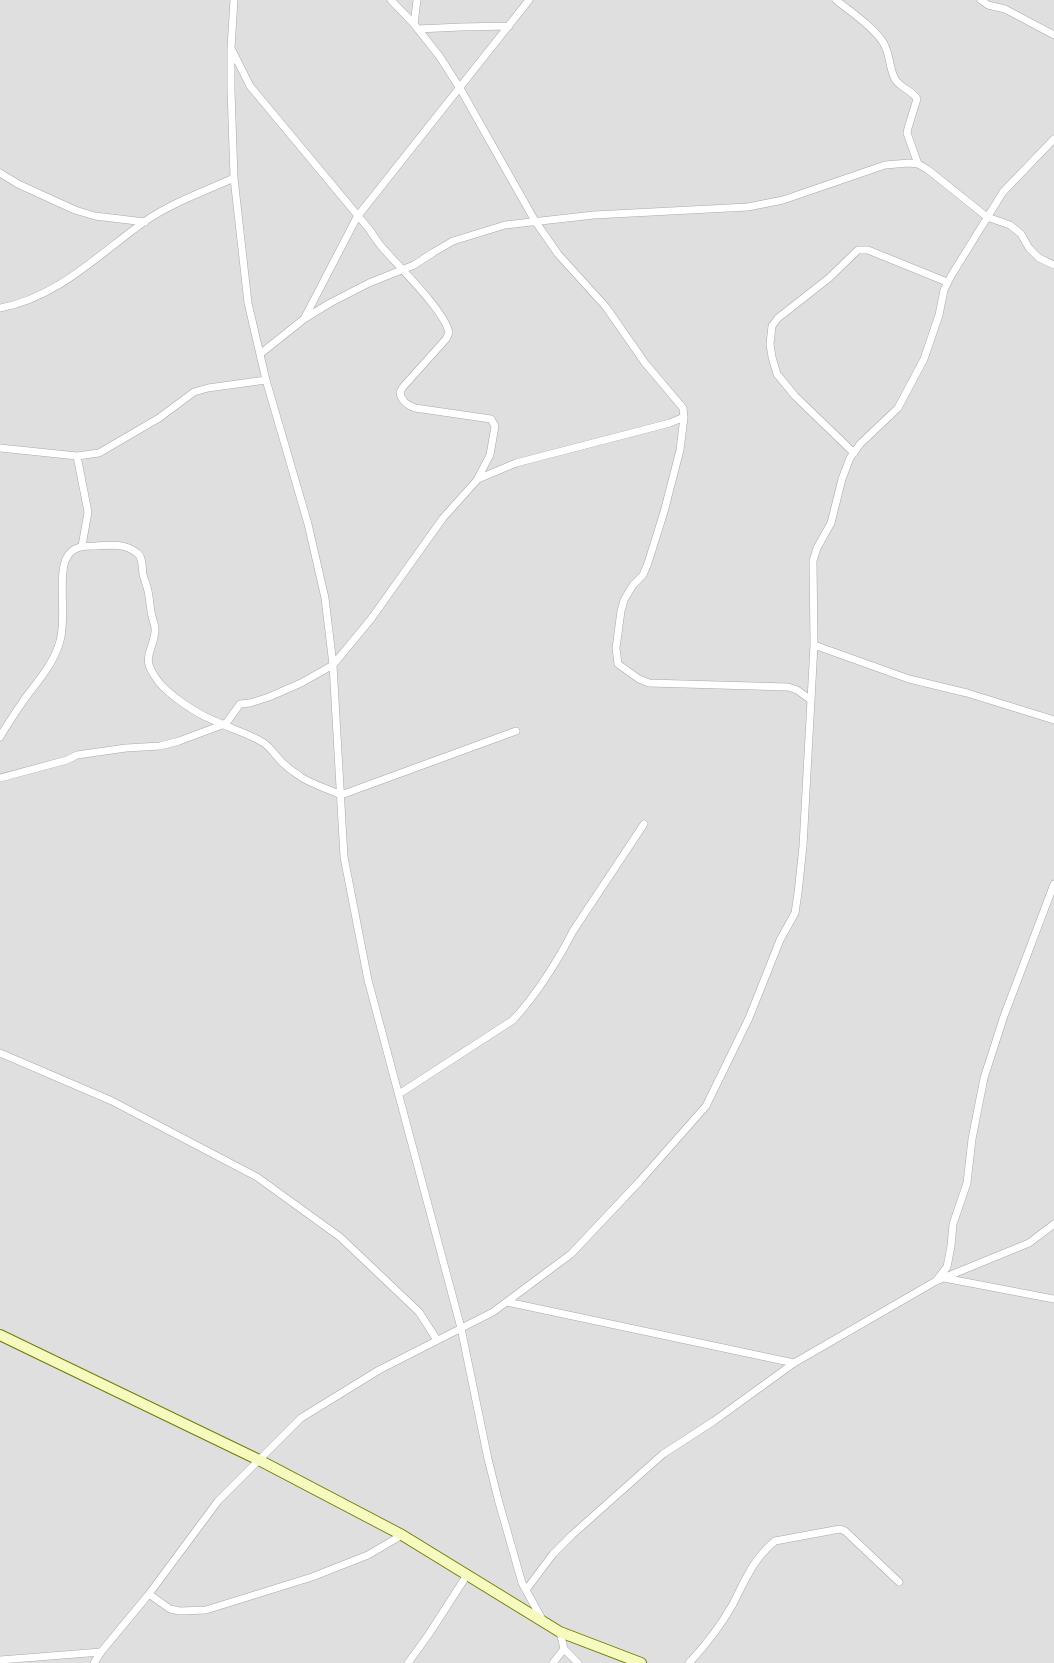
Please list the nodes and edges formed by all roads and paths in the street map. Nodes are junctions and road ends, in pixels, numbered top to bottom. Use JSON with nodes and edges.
{"nodes":[{"id":1,"x":234,"y":0,"type":"edge"},
{"id":2,"x":391,"y":0,"type":"edge"},
{"id":3,"x":417,"y":0,"type":"edge"},
{"id":4,"x":529,"y":0,"type":"edge"},
{"id":5,"x":836,"y":0,"type":"edge"},
{"id":6,"x":981,"y":0,"type":"edge"},
{"id":7,"x":416,"y":26,"type":"junction"},
{"id":8,"x":509,"y":26,"type":"junction"},
{"id":9,"x":1054,"y":35,"type":"edge"},
{"id":10,"x":231,"y":48,"type":"junction"},
{"id":11,"x":459,"y":87,"type":"junction"},
{"id":12,"x":1054,"y":140,"type":"edge"},
{"id":13,"x":918,"y":164,"type":"junction"},
{"id":14,"x":0,"y":173,"type":"edge"},
{"id":15,"x":234,"y":178,"type":"junction"},
{"id":16,"x":357,"y":217,"type":"junction"},
{"id":17,"x":987,"y":217,"type":"junction"},
{"id":18,"x":535,"y":221,"type":"junction"},
{"id":19,"x":145,"y":222,"type":"junction"},
{"id":20,"x":1054,"y":265,"type":"edge"},
{"id":21,"x":403,"y":269,"type":"junction"},
{"id":22,"x":947,"y":282,"type":"junction"},
{"id":23,"x":0,"y":308,"type":"edge"},
{"id":24,"x":304,"y":319,"type":"junction"},
{"id":25,"x":260,"y":354,"type":"junction"},
{"id":26,"x":266,"y":380,"type":"junction"},
{"id":27,"x":684,"y":418,"type":"junction"},
{"id":28,"x":0,"y":448,"type":"edge"},
{"id":29,"x":854,"y":453,"type":"junction"},
{"id":30,"x":77,"y":456,"type":"junction"},
{"id":31,"x":478,"y":479,"type":"junction"},
{"id":32,"x":82,"y":546,"type":"junction"},
{"id":33,"x":814,"y":645,"type":"junction"},
{"id":34,"x":333,"y":665,"type":"junction"},
{"id":35,"x":811,"y":700,"type":"junction"},
{"id":36,"x":1054,"y":720,"type":"edge"},
{"id":37,"x":222,"y":725,"type":"junction"},
{"id":38,"x":516,"y":731,"type":"dead end"},
{"id":39,"x":0,"y":737,"type":"edge"},
{"id":40,"x":0,"y":778,"type":"edge"},
{"id":41,"x":341,"y":795,"type":"junction"},
{"id":42,"x":644,"y":824,"type":"dead end"},
{"id":43,"x":1054,"y":884,"type":"edge"},
{"id":44,"x":0,"y":1053,"type":"edge"},
{"id":45,"x":399,"y":1094,"type":"junction"},
{"id":46,"x":1054,"y":1224,"type":"edge"},
{"id":47,"x":944,"y":1278,"type":"junction"},
{"id":48,"x":936,"y":1281,"type":"junction"},
{"id":49,"x":1054,"y":1299,"type":"edge"},
{"id":50,"x":507,"y":1302,"type":"junction"},
{"id":51,"x":461,"y":1328,"type":"junction"},
{"id":52,"x":0,"y":1335,"type":"edge"},
{"id":53,"x":438,"y":1340,"type":"junction"},
{"id":54,"x":794,"y":1363,"type":"junction"},
{"id":55,"x":259,"y":1460,"type":"junction"},
{"id":56,"x":402,"y":1535,"type":"junction"},
{"id":57,"x":467,"y":1575,"type":"junction"},
{"id":58,"x":898,"y":1582,"type":"dead end"},
{"id":59,"x":526,"y":1590,"type":"junction"},
{"id":60,"x":149,"y":1594,"type":"junction"},
{"id":61,"x":544,"y":1623,"type":"junction"},
{"id":62,"x":560,"y":1632,"type":"junction"},
{"id":63,"x":564,"y":1649,"type":"junction"},
{"id":64,"x":101,"y":1652,"type":"junction"},
{"id":65,"x":0,"y":1660,"type":"edge"},
{"id":66,"x":94,"y":1663,"type":"edge"},
{"id":67,"x":408,"y":1663,"type":"edge"},
{"id":68,"x":553,"y":1663,"type":"edge"},
{"id":69,"x":578,"y":1663,"type":"edge"},
{"id":70,"x":641,"y":1663,"type":"edge"},
{"id":71,"x":690,"y":1663,"type":"edge"}],
"edges":[{"from":1,"to":10,"type":"street"},
{"from":2,"to":7,"type":"street"},
{"from":3,"to":7,"type":"street"},
{"from":4,"to":8,"type":"street"},
{"from":5,"to":13,"type":"street"},
{"from":6,"to":9,"type":"street"},
{"from":7,"to":8,"type":"street"},
{"from":7,"to":11,"type":"street"},
{"from":8,"to":11,"type":"street"},
{"from":10,"to":15,"type":"street"},
{"from":10,"to":16,"type":"street"},
{"from":11,"to":16,"type":"street"},
{"from":11,"to":18,"type":"street"},
{"from":12,"to":17,"type":"street"},
{"from":13,"to":17,"type":"street"},
{"from":13,"to":18,"type":"street"},
{"from":14,"to":19,"type":"street"},
{"from":15,"to":19,"type":"street"},
{"from":15,"to":25,"type":"street"},
{"from":16,"to":21,"type":"street"},
{"from":16,"to":24,"type":"street"},
{"from":17,"to":20,"type":"street"},
{"from":17,"to":22,"type":"street"},
{"from":18,"to":21,"type":"street"},
{"from":18,"to":27,"type":"street"},
{"from":19,"to":23,"type":"street"},
{"from":21,"to":24,"type":"street"},
{"from":21,"to":31,"type":"street"},
{"from":22,"to":29,"type":"street"},
{"from":22,"to":29,"type":"street"},
{"from":24,"to":25,"type":"street"},
{"from":25,"to":26,"type":"street"},
{"from":26,"to":30,"type":"street"},
{"from":26,"to":34,"type":"street"},
{"from":27,"to":31,"type":"street"},
{"from":27,"to":35,"type":"street"},
{"from":28,"to":30,"type":"street"},
{"from":29,"to":33,"type":"street"},
{"from":30,"to":32,"type":"street"},
{"from":31,"to":34,"type":"street"},
{"from":32,"to":37,"type":"street"},
{"from":32,"to":39,"type":"street"},
{"from":33,"to":35,"type":"street"},
{"from":33,"to":36,"type":"street"},
{"from":34,"to":37,"type":"street"},
{"from":34,"to":41,"type":"street"},
{"from":35,"to":50,"type":"street"},
{"from":37,"to":40,"type":"street"},
{"from":37,"to":41,"type":"street"},
{"from":38,"to":41,"type":"street"},
{"from":41,"to":45,"type":"street"},
{"from":42,"to":45,"type":"street"},
{"from":43,"to":48,"type":"street"},
{"from":44,"to":53,"type":"street"},
{"from":45,"to":51,"type":"street"},
{"from":46,"to":47,"type":"street"},
{"from":47,"to":48,"type":"street"},
{"from":47,"to":49,"type":"street"},
{"from":48,"to":54,"type":"street"},
{"from":50,"to":51,"type":"street"},
{"from":50,"to":54,"type":"street"},
{"from":51,"to":53,"type":"street"},
{"from":51,"to":59,"type":"street"},
{"from":52,"to":55,"type":"street"},
{"from":53,"to":55,"type":"street"},
{"from":54,"to":59,"type":"street"},
{"from":55,"to":56,"type":"street"},
{"from":55,"to":60,"type":"street"},
{"from":56,"to":57,"type":"street"},
{"from":56,"to":60,"type":"street"},
{"from":57,"to":61,"type":"street"},
{"from":57,"to":67,"type":"street"},
{"from":58,"to":71,"type":"street"},
{"from":59,"to":61,"type":"street"},
{"from":60,"to":64,"type":"street"},
{"from":61,"to":62,"type":"street"},
{"from":62,"to":63,"type":"street"},
{"from":62,"to":70,"type":"street"},
{"from":63,"to":68,"type":"street"},
{"from":63,"to":69,"type":"street"},
{"from":64,"to":65,"type":"street"},
{"from":64,"to":66,"type":"street"}]}
